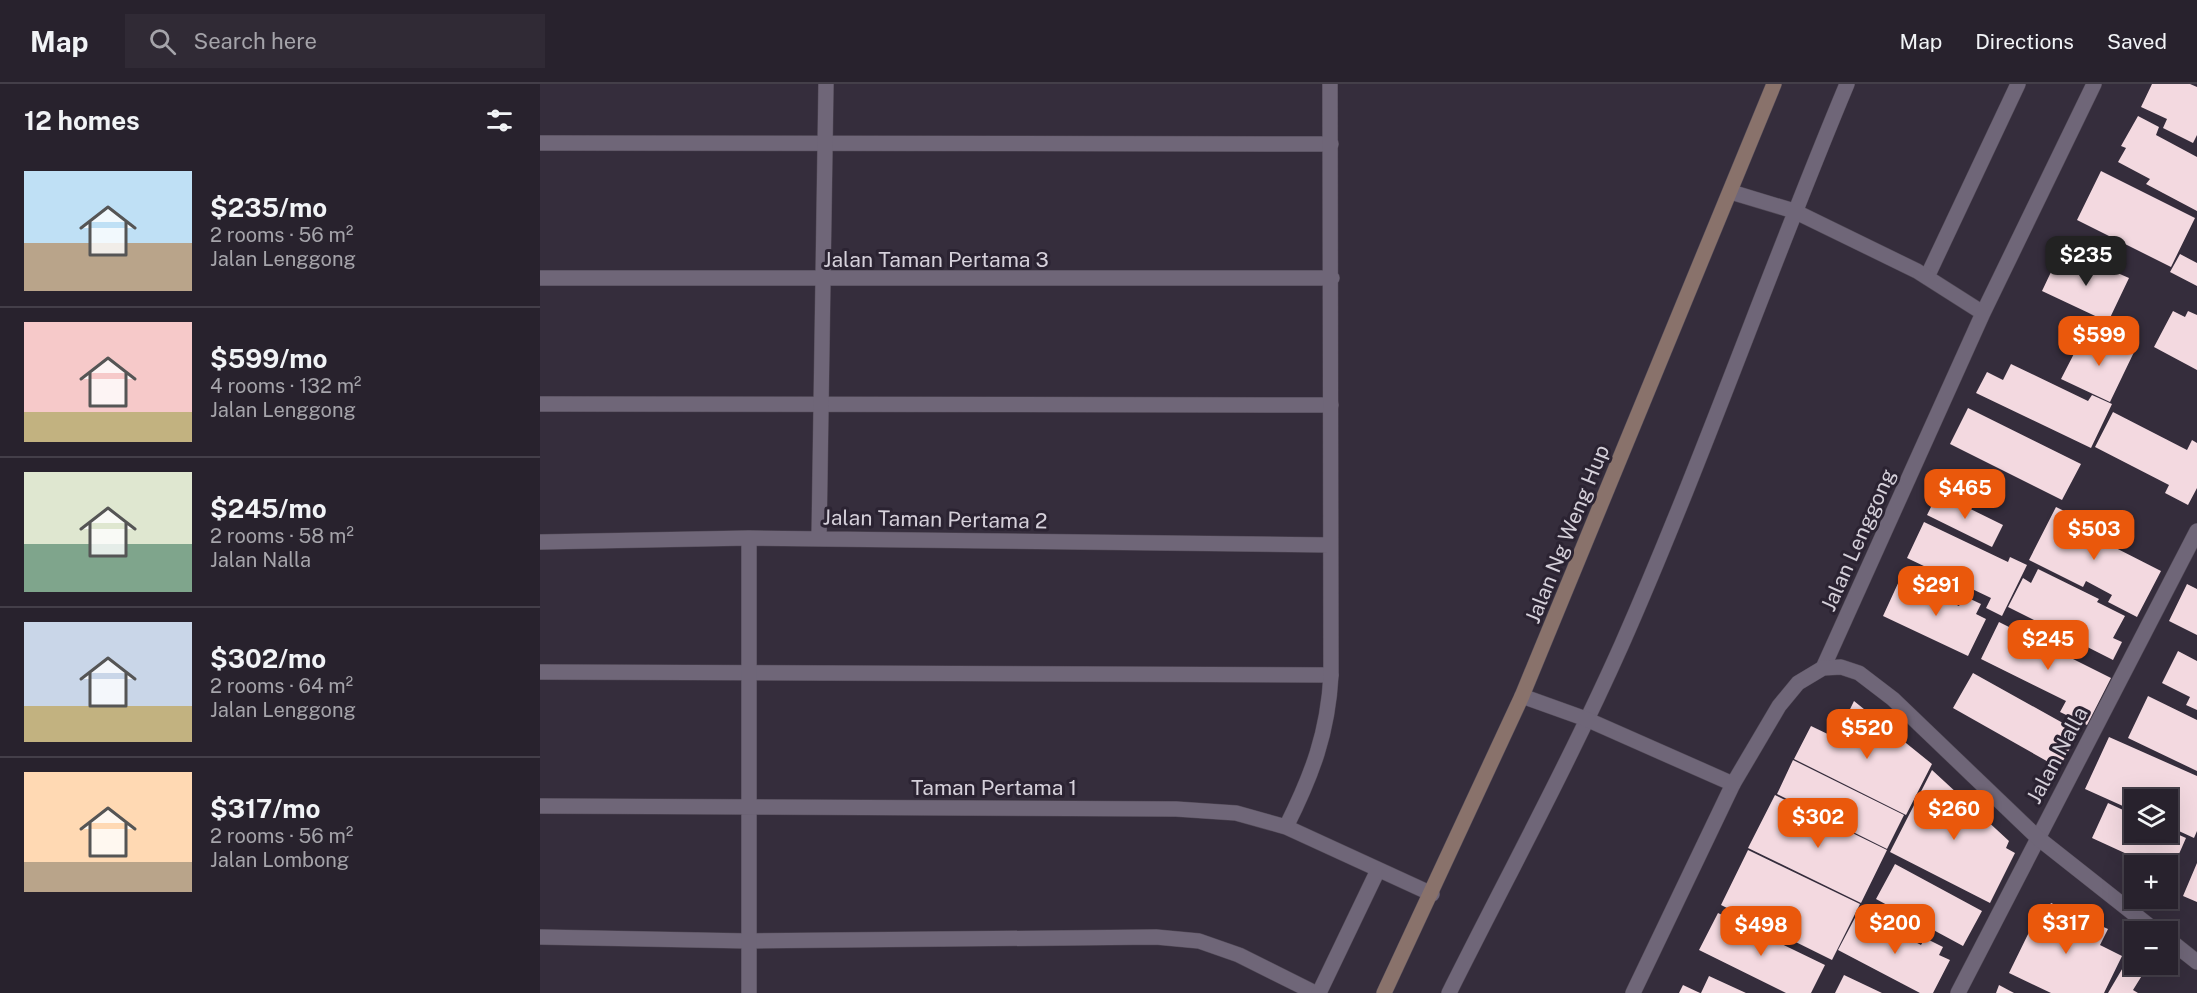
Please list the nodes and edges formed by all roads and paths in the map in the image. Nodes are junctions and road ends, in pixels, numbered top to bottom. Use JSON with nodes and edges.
{"nodes":[{"id":1,"x":826,"y":84,"type":"edge"},
{"id":2,"x":1330,"y":84,"type":"edge"},
{"id":3,"x":1774,"y":84,"type":"edge"},
{"id":4,"x":1847,"y":84,"type":"edge"},
{"id":5,"x":2018,"y":84,"type":"edge"},
{"id":6,"x":2094,"y":84,"type":"edge"},
{"id":7,"x":826,"y":142,"type":"junction"},
{"id":8,"x":540,"y":143,"type":"edge"},
{"id":9,"x":1331,"y":144,"type":"junction"},
{"id":10,"x":1731,"y":192,"type":"junction"},
{"id":11,"x":1794,"y":210,"type":"junction"},
{"id":12,"x":1927,"y":277,"type":"junction"},
{"id":13,"x":540,"y":278,"type":"edge"},
{"id":14,"x":1332,"y":278,"type":"junction"},
{"id":15,"x":822,"y":280,"type":"junction"},
{"id":16,"x":1983,"y":313,"type":"junction"},
{"id":17,"x":823,"y":402,"type":"junction"},
{"id":18,"x":540,"y":404,"type":"edge"},
{"id":19,"x":1331,"y":405,"type":"junction"},
{"id":20,"x":2197,"y":531,"type":"edge"},
{"id":21,"x":749,"y":538,"type":"junction"},
{"id":22,"x":819,"y":539,"type":"junction"},
{"id":23,"x":540,"y":542,"type":"edge"},
{"id":24,"x":1330,"y":545,"type":"junction"},
{"id":25,"x":1823,"y":668,"type":"junction"},
{"id":26,"x":751,"y":671,"type":"junction"},
{"id":27,"x":540,"y":672,"type":"edge"},
{"id":28,"x":1331,"y":675,"type":"junction"},
{"id":29,"x":1522,"y":696,"type":"junction"},
{"id":30,"x":1586,"y":719,"type":"junction"},
{"id":31,"x":1733,"y":784,"type":"junction"},
{"id":32,"x":540,"y":806,"type":"edge"},
{"id":33,"x":751,"y":807,"type":"junction"},
{"id":34,"x":1286,"y":827,"type":"junction"},
{"id":35,"x":2038,"y":838,"type":"junction"},
{"id":36,"x":1378,"y":870,"type":"junction"},
{"id":37,"x":1432,"y":894,"type":"junction"},
{"id":38,"x":2143,"y":921,"type":"edge"},
{"id":39,"x":540,"y":937,"type":"edge"},
{"id":40,"x":749,"y":941,"type":"junction"},
{"id":41,"x":2178,"y":947,"type":"edge"},
{"id":42,"x":2197,"y":962,"type":"edge"},
{"id":43,"x":749,"y":993,"type":"edge"},
{"id":44,"x":1317,"y":993,"type":"edge"},
{"id":45,"x":1384,"y":993,"type":"edge"},
{"id":46,"x":1449,"y":993,"type":"edge"},
{"id":47,"x":1634,"y":993,"type":"edge"},
{"id":48,"x":1959,"y":993,"type":"edge"}],
"edges":[{"from":1,"to":7,"type":"street"},
{"from":2,"to":9,"type":"street"},
{"from":3,"to":10,"type":"main road","name":"Jalan Ng Weng Hup"},
{"from":4,"to":11,"type":"street"},
{"from":5,"to":12,"type":"street"},
{"from":6,"to":16,"type":"street","name":"Jalan Lenggong"},
{"from":7,"to":8,"type":"street"},
{"from":7,"to":9,"type":"street"},
{"from":7,"to":15,"type":"street"},
{"from":9,"to":14,"type":"street"},
{"from":10,"to":11,"type":"street"},
{"from":10,"to":29,"type":"main road","name":"Jalan Ng Weng Hup"},
{"from":11,"to":12,"type":"street"},
{"from":11,"to":30,"type":"street"},
{"from":12,"to":16,"type":"street"},
{"from":13,"to":15,"type":"street","name":"Jalan Taman Pertama 3"},
{"from":14,"to":15,"type":"street","name":"Jalan Taman Pertama 3"},
{"from":14,"to":19,"type":"street"},
{"from":15,"to":17,"type":"street"},
{"from":16,"to":25,"type":"street","name":"Jalan Lenggong"},
{"from":17,"to":18,"type":"street"},
{"from":17,"to":19,"type":"street"},
{"from":17,"to":22,"type":"street"},
{"from":19,"to":24,"type":"street"},
{"from":20,"to":35,"type":"street","name":"Jalan Nalla"},
{"from":21,"to":22,"type":"street","name":"Jalan Taman Pertama 2"},
{"from":21,"to":23,"type":"street","name":"Jalan Taman Pertama 2"},
{"from":21,"to":26,"type":"street"},
{"from":22,"to":24,"type":"street","name":"Jalan Taman Pertama 2"},
{"from":24,"to":28,"type":"street"},
{"from":25,"to":31,"type":"street"},
{"from":25,"to":35,"type":"street"},
{"from":26,"to":27,"type":"street"},
{"from":26,"to":28,"type":"street"},
{"from":26,"to":33,"type":"street"},
{"from":28,"to":34,"type":"street"},
{"from":29,"to":30,"type":"street"},
{"from":29,"to":37,"type":"main road","name":"Jalan Ng Weng Hup"},
{"from":30,"to":31,"type":"street"},
{"from":30,"to":46,"type":"street"},
{"from":31,"to":47,"type":"street"},
{"from":32,"to":33,"type":"street","name":"Taman Pertama 1"},
{"from":33,"to":34,"type":"street","name":"Taman Pertama 1"},
{"from":33,"to":40,"type":"street"},
{"from":34,"to":36,"type":"street","name":"Taman Pertama 1"},
{"from":35,"to":38,"type":"street"},
{"from":35,"to":48,"type":"street","name":"Jalan Nalla"},
{"from":36,"to":37,"type":"street","name":"Taman Pertama 1"},
{"from":36,"to":44,"type":"street"},
{"from":37,"to":45,"type":"main road","name":"Jalan Ng Weng Hup"},
{"from":39,"to":40,"type":"street"},
{"from":40,"to":43,"type":"street"},
{"from":40,"to":44,"type":"street"},
{"from":41,"to":42,"type":"street"}]}
